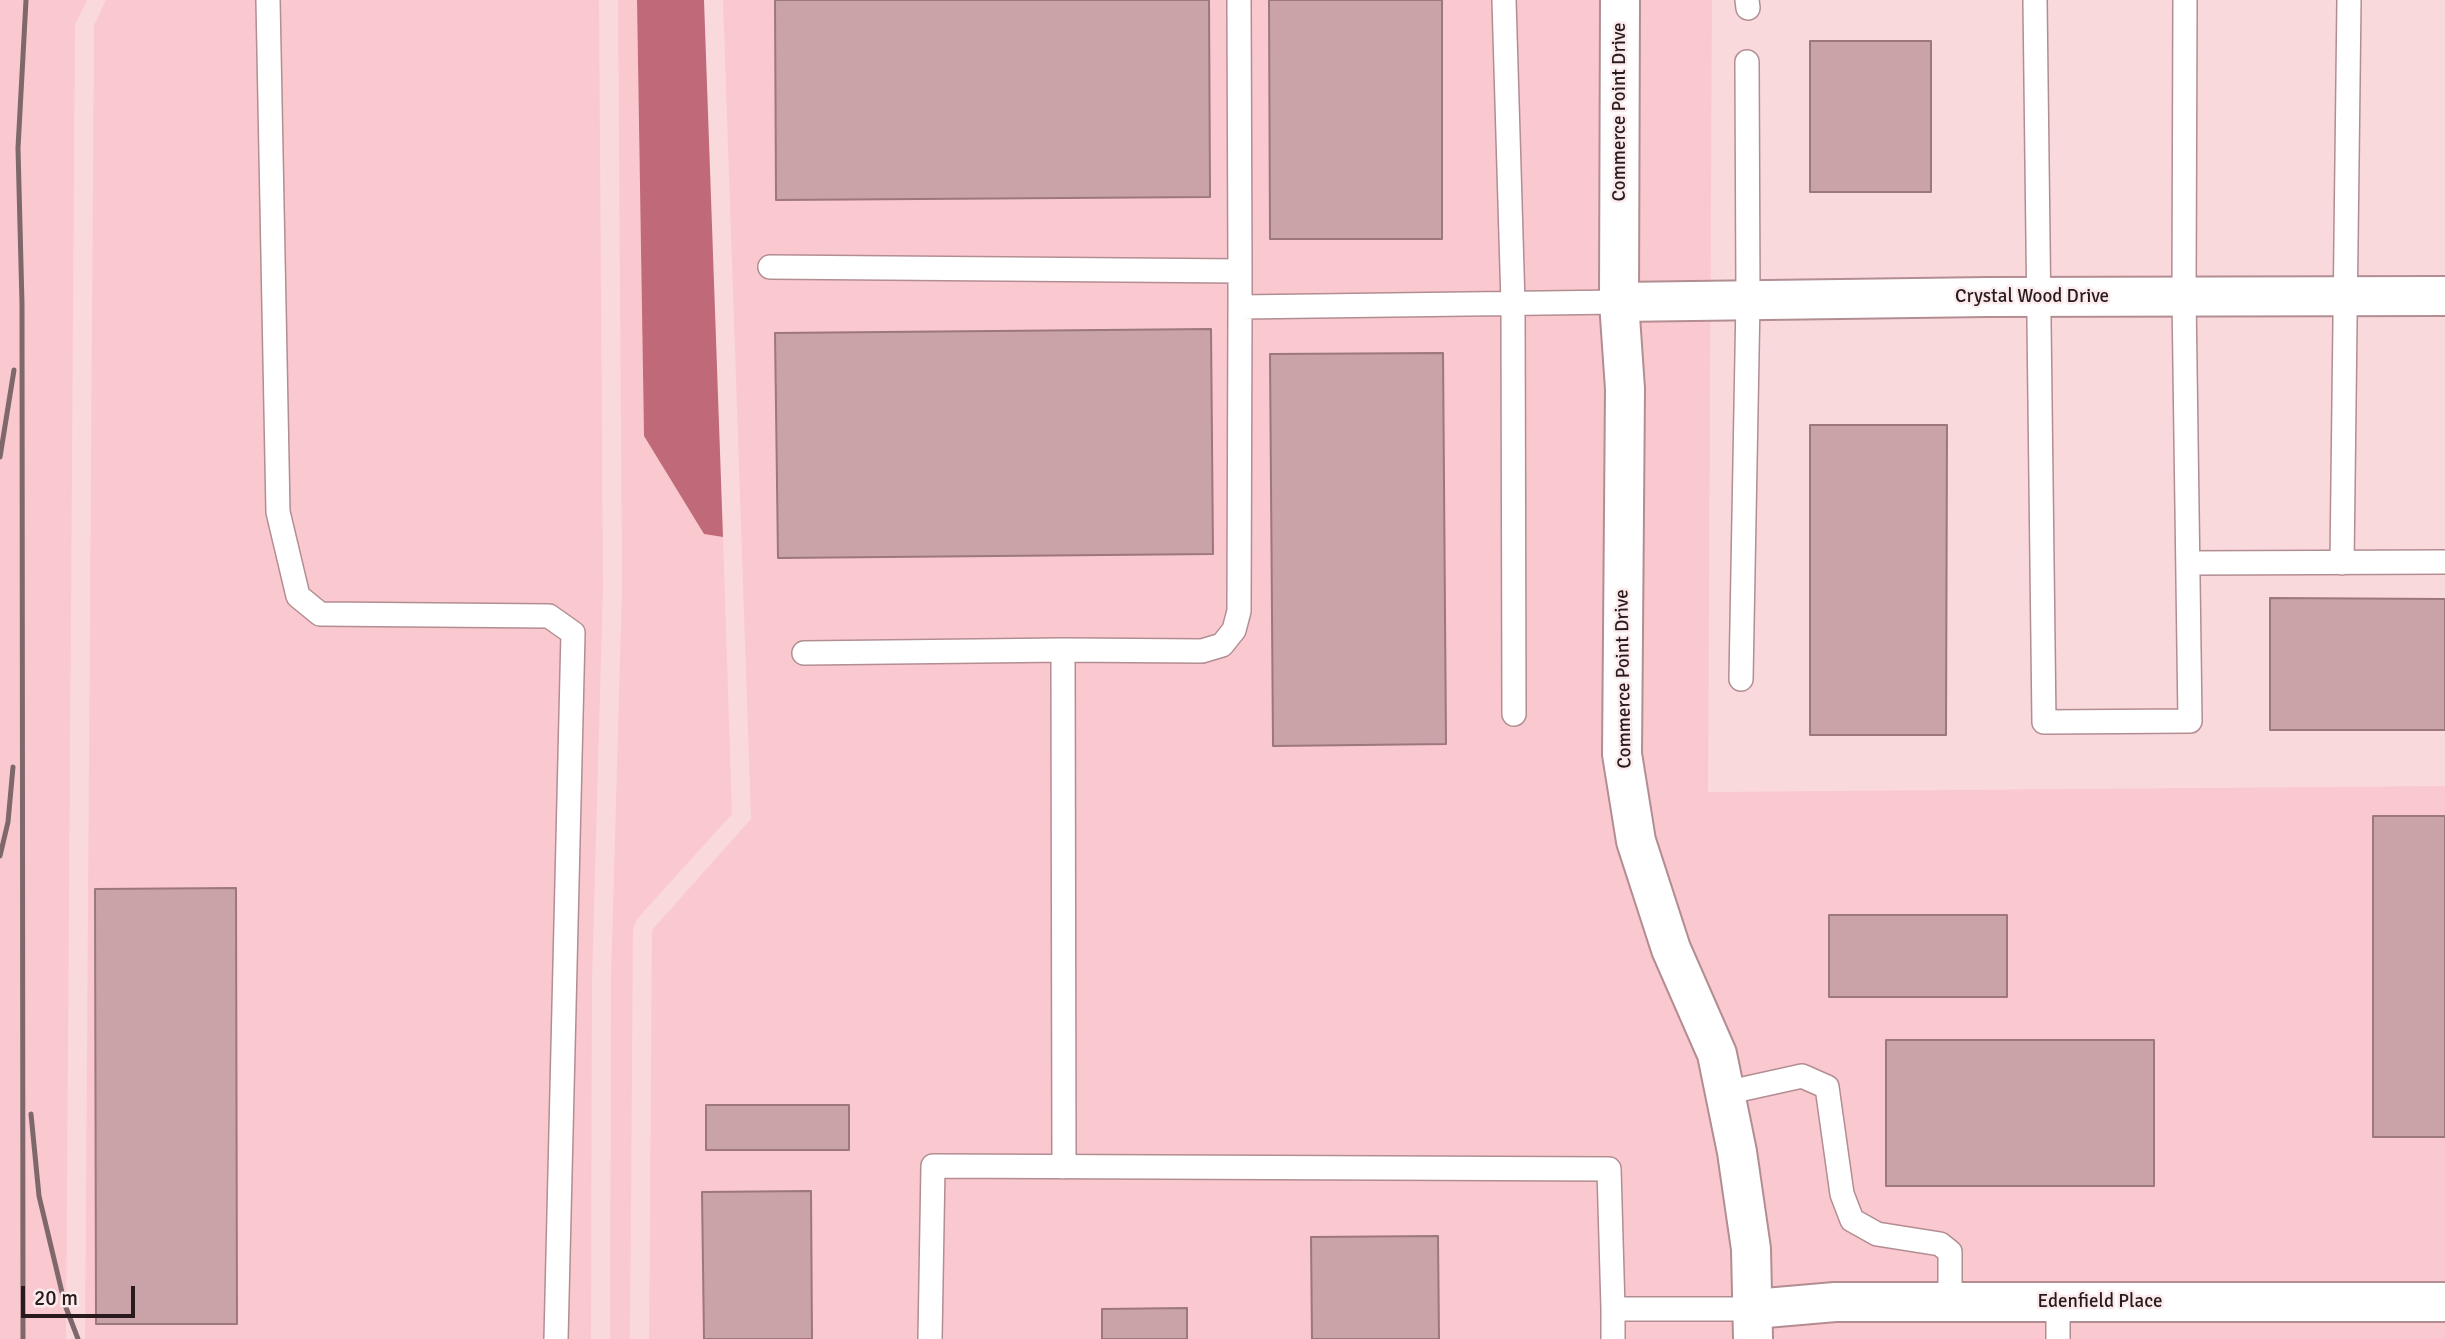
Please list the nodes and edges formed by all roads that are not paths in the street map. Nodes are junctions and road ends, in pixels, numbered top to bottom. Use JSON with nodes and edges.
{"nodes":[{"id":1,"x":268,"y":0,"type":"edge"},
{"id":2,"x":1239,"y":0,"type":"edge"},
{"id":3,"x":1504,"y":0,"type":"edge"},
{"id":4,"x":1620,"y":0,"type":"edge"},
{"id":5,"x":2035,"y":0,"type":"edge"},
{"id":6,"x":2185,"y":0,"type":"edge"},
{"id":7,"x":2349,"y":0,"type":"edge"},
{"id":8,"x":1747,"y":62,"type":"dead end"},
{"id":9,"x":770,"y":267,"type":"dead end"},
{"id":10,"x":1240,"y":271,"type":"junction"},
{"id":11,"x":2184,"y":296,"type":"junction"},
{"id":12,"x":2347,"y":296,"type":"junction"},
{"id":13,"x":2445,"y":296,"type":"edge"},
{"id":14,"x":2039,"y":297,"type":"junction"},
{"id":15,"x":1748,"y":300,"type":"junction"},
{"id":16,"x":1619,"y":302,"type":"junction"},
{"id":17,"x":1513,"y":304,"type":"junction"},
{"id":18,"x":1240,"y":307,"type":"junction"},
{"id":19,"x":2445,"y":562,"type":"edge"},
{"id":20,"x":2189,"y":563,"type":"junction"},
{"id":21,"x":2343,"y":563,"type":"junction"},
{"id":22,"x":1063,"y":650,"type":"junction"},
{"id":23,"x":804,"y":653,"type":"dead end"},
{"id":24,"x":1741,"y":679,"type":"dead end"},
{"id":25,"x":1514,"y":714,"type":"dead end"},
{"id":26,"x":1725,"y":1093,"type":"junction"},
{"id":27,"x":1064,"y":1167,"type":"junction"},
{"id":28,"x":1951,"y":1301,"type":"junction"},
{"id":29,"x":2058,"y":1301,"type":"junction"},
{"id":30,"x":2445,"y":1301,"type":"edge"},
{"id":31,"x":1613,"y":1309,"type":"junction"},
{"id":32,"x":1754,"y":1324,"type":"edge"},
{"id":33,"x":556,"y":1339,"type":"edge"},
{"id":34,"x":930,"y":1339,"type":"edge"},
{"id":35,"x":1613,"y":1339,"type":"edge"},
{"id":36,"x":2058,"y":1339,"type":"edge"}],
"edges":[{"from":1,"to":33,"type":"lane"},
{"from":2,"to":10,"type":"lane"},
{"from":3,"to":17,"type":"lane"},
{"from":4,"to":16,"type":"street","name":"Commerce Point Drive"},
{"from":5,"to":14,"type":"lane"},
{"from":6,"to":11,"type":"lane"},
{"from":7,"to":12,"type":"lane"},
{"from":8,"to":15,"type":"lane"},
{"from":9,"to":10,"type":"lane"},
{"from":10,"to":18,"type":"lane"},
{"from":11,"to":12,"type":"street","name":"Crystal Wood Drive"},
{"from":11,"to":14,"type":"street","name":"Crystal Wood Drive"},
{"from":11,"to":20,"type":"lane"},
{"from":12,"to":13,"type":"street","name":"Crystal Wood Drive"},
{"from":12,"to":21,"type":"lane"},
{"from":14,"to":15,"type":"street","name":"Crystal Wood Drive"},
{"from":14,"to":20,"type":"lane"},
{"from":15,"to":16,"type":"street","name":"Crystal Wood Drive"},
{"from":15,"to":24,"type":"lane"},
{"from":16,"to":17,"type":"lane"},
{"from":16,"to":26,"type":"street","name":"Commerce Point Drive"},
{"from":17,"to":18,"type":"lane"},
{"from":17,"to":25,"type":"lane"},
{"from":18,"to":22,"type":"lane"},
{"from":19,"to":21,"type":"lane"},
{"from":20,"to":21,"type":"lane"},
{"from":22,"to":23,"type":"lane"},
{"from":22,"to":27,"type":"lane"},
{"from":26,"to":28,"type":"lane"},
{"from":26,"to":32,"type":"street","name":"Commerce Point Drive"},
{"from":27,"to":31,"type":"lane"},
{"from":27,"to":34,"type":"lane"},
{"from":28,"to":29,"type":"street","name":"Edenfield Place"},
{"from":28,"to":32,"type":"street","name":"Edenfield Place"},
{"from":29,"to":30,"type":"street","name":"Edenfield Place"},
{"from":29,"to":36,"type":"lane"},
{"from":31,"to":32,"type":"lane"},
{"from":31,"to":35,"type":"lane"}]}
